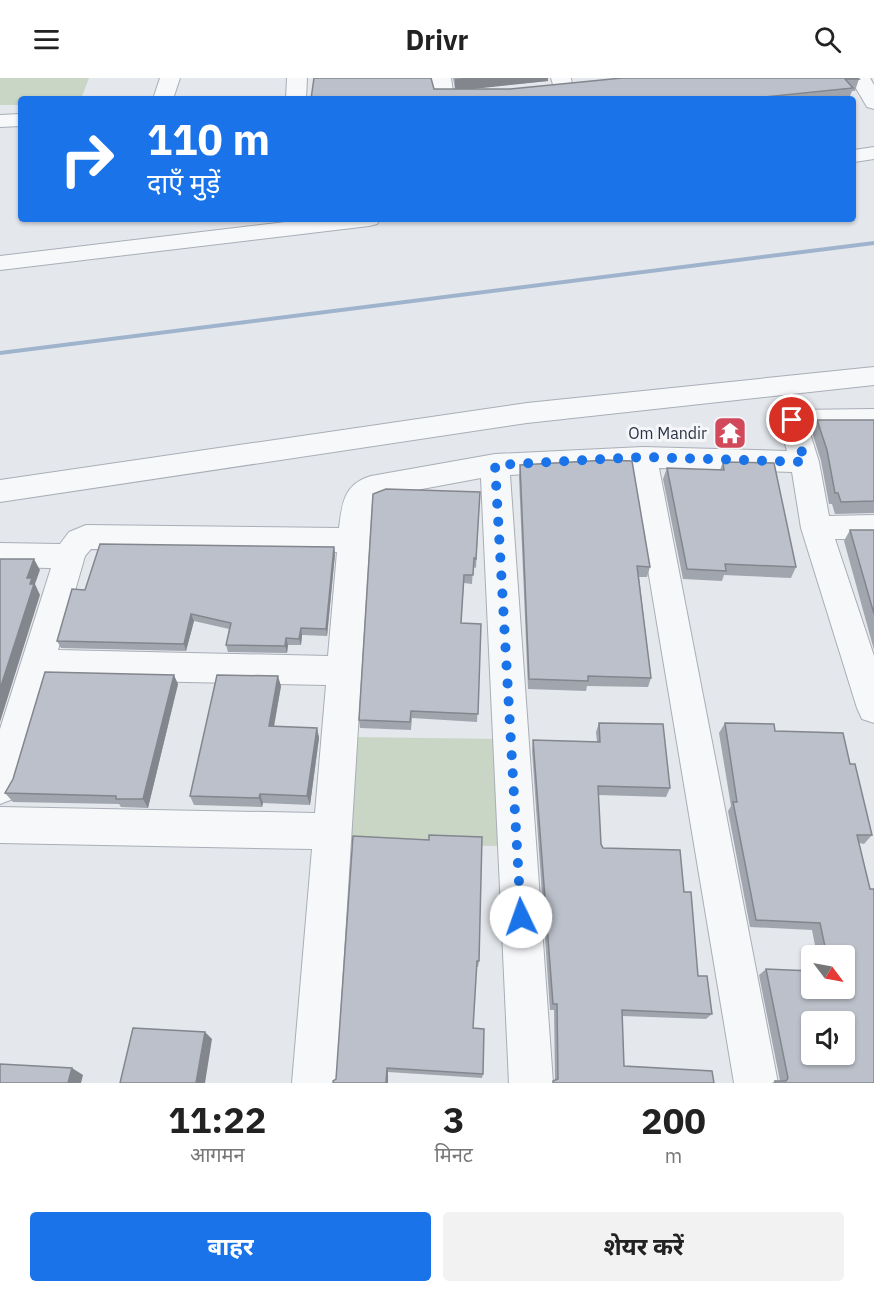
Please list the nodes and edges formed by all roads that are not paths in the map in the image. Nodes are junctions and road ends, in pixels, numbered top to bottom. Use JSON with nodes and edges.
{"nodes":[{"id":1,"x":170,"y":78,"type":"edge"},
{"id":2,"x":297,"y":78,"type":"edge"},
{"id":3,"x":441,"y":78,"type":"edge"},
{"id":4,"x":860,"y":78,"type":"edge"},
{"id":5,"x":562,"y":83,"type":"edge"},
{"id":6,"x":584,"y":85,"type":"edge"},
{"id":7,"x":541,"y":90,"type":"edge"},
{"id":8,"x":164,"y":96,"type":"edge"},
{"id":9,"x":296,"y":96,"type":"edge"},
{"id":10,"x":444,"y":96,"type":"edge"},
{"id":11,"x":874,"y":105,"type":"edge"},
{"id":12,"x":856,"y":109,"type":"edge"},
{"id":13,"x":18,"y":120,"type":"edge"},
{"id":14,"x":0,"y":121,"type":"edge"},
{"id":15,"x":874,"y":153,"type":"edge"},
{"id":16,"x":856,"y":156,"type":"edge"},
{"id":17,"x":344,"y":222,"type":"edge"},
{"id":18,"x":0,"y":263,"type":"edge"},
{"id":19,"x":874,"y":376,"type":"edge"},
{"id":20,"x":874,"y":419,"type":"edge"},
{"id":21,"x":643,"y":457,"type":"junction"},
{"id":22,"x":805,"y":462,"type":"junction"},
{"id":23,"x":495,"y":465,"type":"junction"},
{"id":24,"x":0,"y":491,"type":"edge"},
{"id":25,"x":874,"y":527,"type":"edge"},
{"id":26,"x":816,"y":528,"type":"junction"},
{"id":27,"x":353,"y":540,"type":"junction"},
{"id":28,"x":0,"y":555,"type":"edge"},
{"id":29,"x":70,"y":556,"type":"junction"},
{"id":30,"x":865,"y":653,"type":"edge"},
{"id":31,"x":36,"y":664,"type":"junction"},
{"id":32,"x":344,"y":671,"type":"junction"},
{"id":33,"x":874,"y":708,"type":"edge"},
{"id":34,"x":0,"y":787,"type":"edge"},
{"id":35,"x":0,"y":825,"type":"edge"},
{"id":36,"x":332,"y":831,"type":"junction"},
{"id":37,"x":314,"y":1083,"type":"edge"},
{"id":38,"x":531,"y":1083,"type":"edge"},
{"id":39,"x":756,"y":1083,"type":"edge"}],
"edges":[{"from":1,"to":8,"type":"street"},
{"from":2,"to":9,"type":"street"},
{"from":3,"to":10,"type":"street"},
{"from":4,"to":11,"type":"street"},
{"from":5,"to":6,"type":"street"},
{"from":5,"to":7,"type":"street"},
{"from":11,"to":12,"type":"street"},
{"from":13,"to":14,"type":"street"},
{"from":15,"to":16,"type":"street"},
{"from":17,"to":18,"type":"street"},
{"from":19,"to":24,"type":"street"},
{"from":20,"to":22,"type":"street"},
{"from":21,"to":22,"type":"street"},
{"from":21,"to":23,"type":"street"},
{"from":21,"to":39,"type":"street"},
{"from":22,"to":26,"type":"street"},
{"from":23,"to":27,"type":"street"},
{"from":23,"to":38,"type":"street"},
{"from":25,"to":26,"type":"street"},
{"from":26,"to":30,"type":"street"},
{"from":27,"to":29,"type":"street"},
{"from":27,"to":32,"type":"street"},
{"from":28,"to":29,"type":"street"},
{"from":29,"to":31,"type":"street"},
{"from":30,"to":33,"type":"street"},
{"from":31,"to":32,"type":"street"},
{"from":31,"to":34,"type":"street"},
{"from":32,"to":36,"type":"street"},
{"from":35,"to":36,"type":"street"},
{"from":36,"to":37,"type":"street"}]}
